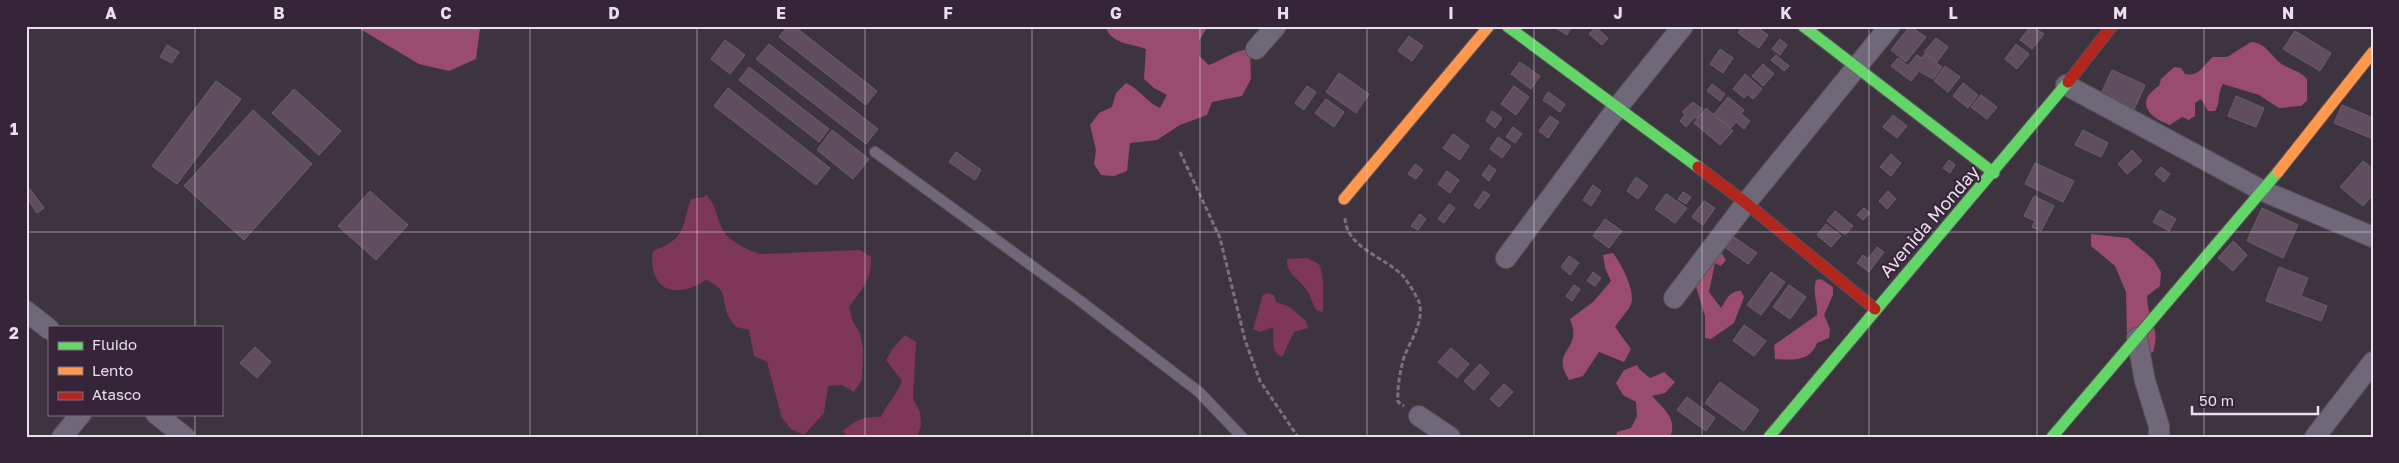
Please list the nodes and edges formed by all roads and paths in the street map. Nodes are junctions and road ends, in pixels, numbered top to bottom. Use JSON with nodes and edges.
{"nodes":[{"id":1,"x":1276,"y":26,"type":"edge"},
{"id":2,"x":1488,"y":26,"type":"edge"},
{"id":3,"x":1507,"y":26,"type":"edge"},
{"id":4,"x":1683,"y":26,"type":"edge"},
{"id":5,"x":1803,"y":26,"type":"edge"},
{"id":6,"x":1890,"y":26,"type":"edge"},
{"id":7,"x":2112,"y":26,"type":"edge"},
{"id":8,"x":1256,"y":49,"type":"dead end"},
{"id":9,"x":2373,"y":52,"type":"edge"},
{"id":10,"x":1856,"y":66,"type":"junction"},
{"id":11,"x":2066,"y":85,"type":"junction"},
{"id":12,"x":1617,"y":108,"type":"junction"},
{"id":13,"x":875,"y":152,"type":"dead end"},
{"id":14,"x":1180,"y":152,"type":"dead end"},
{"id":15,"x":1994,"y":173,"type":"junction"},
{"id":16,"x":2263,"y":190,"type":"junction"},
{"id":17,"x":1344,"y":199,"type":"joint"},
{"id":18,"x":1746,"y":203,"type":"junction"},
{"id":19,"x":2373,"y":237,"type":"edge"},
{"id":20,"x":1506,"y":258,"type":"dead end"},
{"id":21,"x":1674,"y":298,"type":"dead end"},
{"id":22,"x":1875,"y":309,"type":"junction"},
{"id":23,"x":26,"y":311,"type":"edge"},
{"id":24,"x":48,"y":328,"type":"edge"},
{"id":25,"x":2137,"y":338,"type":"junction"},
{"id":26,"x":2373,"y":362,"type":"edge"},
{"id":27,"x":79,"y":416,"type":"edge"},
{"id":28,"x":159,"y":416,"type":"edge"},
{"id":29,"x":1420,"y":416,"type":"joint"},
{"id":30,"x":2164,"y":433,"type":"edge"},
{"id":31,"x":62,"y":437,"type":"edge"},
{"id":32,"x":185,"y":437,"type":"edge"},
{"id":33,"x":1242,"y":437,"type":"edge"},
{"id":34,"x":1298,"y":437,"type":"edge"},
{"id":35,"x":1450,"y":437,"type":"edge"},
{"id":36,"x":1769,"y":437,"type":"edge"},
{"id":37,"x":2052,"y":437,"type":"edge"},
{"id":38,"x":2315,"y":437,"type":"edge"}],
"edges":[{"from":1,"to":8,"type":"street"},
{"from":2,"to":17,"type":"street"},
{"from":3,"to":12,"type":"street"},
{"from":4,"to":12,"type":"street"},
{"from":5,"to":10,"type":"street"},
{"from":6,"to":10,"type":"street"},
{"from":7,"to":11,"type":"street","name":"Avenida Monday"},
{"from":9,"to":16,"type":"street"},
{"from":10,"to":15,"type":"street"},
{"from":10,"to":18,"type":"street"},
{"from":11,"to":15,"type":"street","name":"Avenida Monday"},
{"from":11,"to":16,"type":"street"},
{"from":12,"to":18,"type":"street"},
{"from":12,"to":20,"type":"street"},
{"from":13,"to":33,"type":"lane"},
{"from":14,"to":34,"type":"path"},
{"from":15,"to":22,"type":"street","name":"Avenida Monday"},
{"from":16,"to":19,"type":"street"},
{"from":16,"to":25,"type":"street"},
{"from":17,"to":29,"type":"path"},
{"from":18,"to":21,"type":"street"},
{"from":18,"to":22,"type":"street"},
{"from":22,"to":36,"type":"street","name":"Avenida Monday"},
{"from":23,"to":24,"type":"street"},
{"from":25,"to":30,"type":"street"},
{"from":25,"to":37,"type":"street"},
{"from":26,"to":38,"type":"street"},
{"from":27,"to":31,"type":"street"},
{"from":28,"to":32,"type":"street"},
{"from":29,"to":35,"type":"street"}]}
